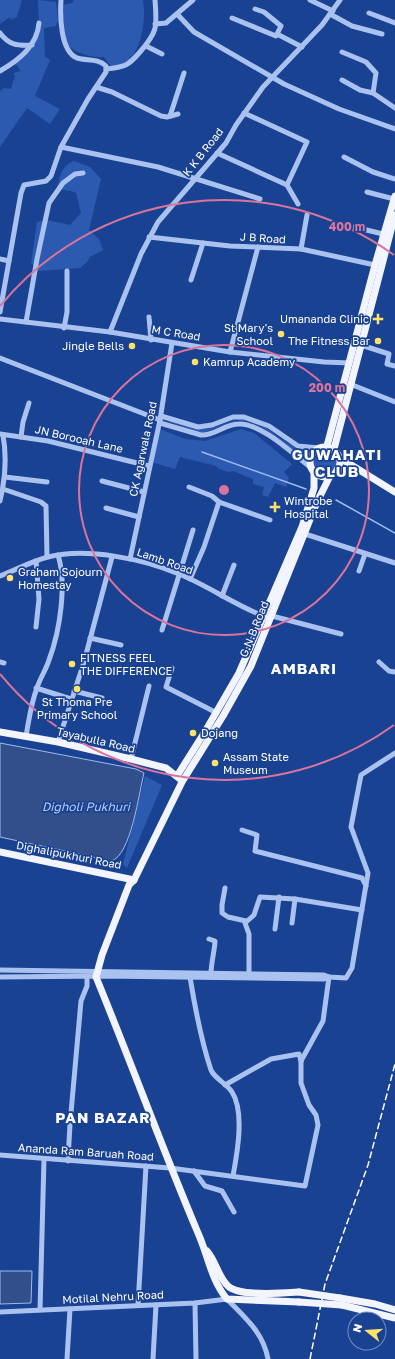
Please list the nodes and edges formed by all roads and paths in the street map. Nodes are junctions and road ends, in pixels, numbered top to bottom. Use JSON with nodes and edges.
{"nodes":[{"id":1,"x":61,"y":0,"type":"edge"},
{"id":2,"x":155,"y":0,"type":"edge"},
{"id":3,"x":193,"y":0,"type":"edge"},
{"id":4,"x":310,"y":0,"type":"edge"},
{"id":5,"x":340,"y":0,"type":"edge"},
{"id":6,"x":255,"y":9,"type":"dead end"},
{"id":7,"x":332,"y":12,"type":"junction"},
{"id":8,"x":369,"y":13,"type":"dead end"},
{"id":9,"x":177,"y":14,"type":"junction"},
{"id":10,"x":232,"y":18,"type":"dead end"},
{"id":11,"x":40,"y":23,"type":"dead end"},
{"id":12,"x":395,"y":23,"type":"edge"},
{"id":13,"x":155,"y":24,"type":"junction"},
{"id":14,"x":0,"y":33,"type":"edge"},
{"id":15,"x":277,"y":34,"type":"junction"},
{"id":16,"x":382,"y":34,"type":"dead end"},
{"id":17,"x":32,"y":45,"type":"junction"},
{"id":18,"x":146,"y":46,"type":"junction"},
{"id":19,"x":302,"y":47,"type":"junction"},
{"id":20,"x":342,"y":52,"type":"dead end"},
{"id":21,"x":162,"y":54,"type":"dead end"},
{"id":22,"x":106,"y":69,"type":"junction"},
{"id":23,"x":0,"y":71,"type":"edge"},
{"id":24,"x":184,"y":73,"type":"dead end"},
{"id":25,"x":274,"y":77,"type":"junction"},
{"id":26,"x":342,"y":80,"type":"dead end"},
{"id":27,"x":96,"y":87,"type":"junction"},
{"id":28,"x":373,"y":92,"type":"junction"},
{"id":29,"x":395,"y":108,"type":"edge"},
{"id":30,"x":244,"y":113,"type":"junction"},
{"id":31,"x":178,"y":114,"type":"dead end"},
{"id":32,"x":170,"y":116,"type":"junction"},
{"id":33,"x":395,"y":128,"type":"edge"},
{"id":34,"x":61,"y":147,"type":"junction"},
{"id":35,"x":217,"y":153,"type":"junction"},
{"id":36,"x":344,"y":157,"type":"dead end"},
{"id":37,"x":83,"y":173,"type":"dead end"},
{"id":38,"x":196,"y":178,"type":"junction"},
{"id":39,"x":395,"y":179,"type":"edge"},
{"id":40,"x":287,"y":185,"type":"junction"},
{"id":41,"x":367,"y":192,"type":"dead end"},
{"id":42,"x":394,"y":198,"type":"edge"},
{"id":43,"x":260,"y":199,"type":"dead end"},
{"id":44,"x":298,"y":204,"type":"dead end"},
{"id":45,"x":307,"y":215,"type":"dead end"},
{"id":46,"x":395,"y":215,"type":"edge"},
{"id":47,"x":354,"y":227,"type":"dead end"},
{"id":48,"x":393,"y":229,"type":"edge"},
{"id":49,"x":383,"y":234,"type":"junction"},
{"id":50,"x":149,"y":236,"type":"junction"},
{"id":51,"x":203,"y":243,"type":"junction"},
{"id":52,"x":258,"y":247,"type":"junction"},
{"id":53,"x":301,"y":249,"type":"junction"},
{"id":54,"x":0,"y":259,"type":"edge"},
{"id":55,"x":9,"y":261,"type":"junction"},
{"id":56,"x":375,"y":265,"type":"junction"},
{"id":57,"x":67,"y":271,"type":"dead end"},
{"id":58,"x":191,"y":280,"type":"dead end"},
{"id":59,"x":0,"y":312,"type":"edge"},
{"id":60,"x":149,"y":317,"type":"dead end"},
{"id":61,"x":0,"y":319,"type":"edge"},
{"id":62,"x":26,"y":322,"type":"junction"},
{"id":63,"x":64,"y":328,"type":"junction"},
{"id":64,"x":110,"y":332,"type":"junction"},
{"id":65,"x":150,"y":340,"type":"junction"},
{"id":66,"x":172,"y":343,"type":"junction"},
{"id":67,"x":361,"y":345,"type":"junction"},
{"id":68,"x":230,"y":352,"type":"junction"},
{"id":69,"x":0,"y":358,"type":"edge"},
{"id":70,"x":350,"y":364,"type":"junction"},
{"id":71,"x":395,"y":366,"type":"edge"},
{"id":72,"x":350,"y":384,"type":"junction"},
{"id":73,"x":395,"y":402,"type":"edge"},
{"id":74,"x":29,"y":403,"type":"dead end"},
{"id":75,"x":160,"y":419,"type":"junction"},
{"id":76,"x":2,"y":435,"type":"edge"},
{"id":77,"x":21,"y":437,"type":"junction"},
{"id":78,"x":319,"y":448,"type":"junction"},
{"id":79,"x":330,"y":448,"type":"junction"},
{"id":80,"x":340,"y":458,"type":"junction"},
{"id":81,"x":149,"y":466,"type":"junction"},
{"id":82,"x":312,"y":470,"type":"junction"},
{"id":83,"x":337,"y":470,"type":"junction"},
{"id":84,"x":360,"y":471,"type":"junction"},
{"id":85,"x":330,"y":476,"type":"junction"},
{"id":86,"x":5,"y":477,"type":"junction"},
{"id":87,"x":102,"y":481,"type":"dead end"},
{"id":88,"x":47,"y":482,"type":"dead end"},
{"id":89,"x":189,"y":487,"type":"dead end"},
{"id":90,"x":3,"y":489,"type":"junction"},
{"id":91,"x":144,"y":492,"type":"junction"},
{"id":92,"x":395,"y":492,"type":"edge"},
{"id":93,"x":0,"y":502,"type":"edge"},
{"id":94,"x":219,"y":502,"type":"junction"},
{"id":95,"x":106,"y":508,"type":"dead end"},
{"id":96,"x":139,"y":517,"type":"junction"},
{"id":97,"x":270,"y":520,"type":"dead end"},
{"id":98,"x":193,"y":530,"type":"dead end"},
{"id":99,"x":304,"y":534,"type":"junction"},
{"id":100,"x":365,"y":554,"type":"junction"},
{"id":101,"x":58,"y":555,"type":"junction"},
{"id":102,"x":47,"y":557,"type":"junction"},
{"id":103,"x":112,"y":557,"type":"junction"},
{"id":104,"x":130,"y":559,"type":"junction"},
{"id":105,"x":36,"y":561,"type":"junction"},
{"id":106,"x":395,"y":562,"type":"edge"},
{"id":107,"x":234,"y":564,"type":"dead end"},
{"id":108,"x":359,"y":571,"type":"dead end"},
{"id":109,"x":179,"y":574,"type":"junction"},
{"id":110,"x":0,"y":576,"type":"edge"},
{"id":111,"x":190,"y":579,"type":"junction"},
{"id":112,"x":222,"y":596,"type":"junction"},
{"id":113,"x":263,"y":616,"type":"junction"},
{"id":114,"x":271,"y":617,"type":"junction"},
{"id":115,"x":36,"y":627,"type":"dead end"},
{"id":116,"x":162,"y":630,"type":"dead end"},
{"id":117,"x":341,"y":634,"type":"dead end"},
{"id":118,"x":90,"y":638,"type":"junction"},
{"id":119,"x":121,"y":645,"type":"dead end"},
{"id":120,"x":379,"y":662,"type":"dead end"},
{"id":121,"x":172,"y":668,"type":"dead end"},
{"id":122,"x":395,"y":672,"type":"edge"},
{"id":123,"x":149,"y":686,"type":"dead end"},
{"id":124,"x":36,"y":688,"type":"junction"},
{"id":125,"x":74,"y":691,"type":"junction"},
{"id":126,"x":102,"y":698,"type":"dead end"},
{"id":127,"x":71,"y":699,"type":"junction"},
{"id":128,"x":217,"y":713,"type":"junction"},
{"id":129,"x":0,"y":732,"type":"edge"},
{"id":130,"x":26,"y":736,"type":"junction"},
{"id":131,"x":58,"y":742,"type":"junction"},
{"id":132,"x":395,"y":753,"type":"edge"},
{"id":133,"x":130,"y":759,"type":"junction"},
{"id":134,"x":179,"y":779,"type":"junction"},
{"id":135,"x":242,"y":830,"type":"dead end"},
{"id":136,"x":0,"y":852,"type":"edge"},
{"id":137,"x":131,"y":881,"type":"junction"},
{"id":138,"x":366,"y":887,"type":"junction"},
{"id":139,"x":225,"y":888,"type":"dead end"},
{"id":140,"x":279,"y":897,"type":"junction"},
{"id":141,"x":295,"y":899,"type":"junction"},
{"id":142,"x":362,"y":910,"type":"junction"},
{"id":143,"x":246,"y":921,"type":"junction"},
{"id":144,"x":292,"y":923,"type":"dead end"},
{"id":145,"x":275,"y":929,"type":"dead end"},
{"id":146,"x":209,"y":939,"type":"dead end"},
{"id":147,"x":0,"y":970,"type":"edge"},
{"id":148,"x":211,"y":973,"type":"junction"},
{"id":149,"x":97,"y":974,"type":"junction"},
{"id":150,"x":249,"y":976,"type":"junction"},
{"id":151,"x":0,"y":977,"type":"edge"},
{"id":152,"x":87,"y":977,"type":"junction"},
{"id":153,"x":190,"y":977,"type":"junction"},
{"id":154,"x":329,"y":978,"type":"junction"},
{"id":155,"x":301,"y":1061,"type":"junction"},
{"id":156,"x":225,"y":1085,"type":"junction"},
{"id":157,"x":0,"y":1155,"type":"edge"},
{"id":158,"x":44,"y":1159,"type":"junction"},
{"id":159,"x":68,"y":1161,"type":"junction"},
{"id":160,"x":146,"y":1166,"type":"junction"},
{"id":161,"x":170,"y":1168,"type":"junction"},
{"id":162,"x":194,"y":1171,"type":"junction"},
{"id":163,"x":233,"y":1176,"type":"junction"},
{"id":164,"x":234,"y":1212,"type":"dead end"},
{"id":165,"x":208,"y":1253,"type":"junction"},
{"id":166,"x":227,"y":1299,"type":"junction"},
{"id":167,"x":195,"y":1303,"type":"junction"},
{"id":168,"x":138,"y":1305,"type":"junction"},
{"id":169,"x":156,"y":1305,"type":"junction"},
{"id":170,"x":70,"y":1309,"type":"junction"},
{"id":171,"x":40,"y":1310,"type":"junction"},
{"id":172,"x":395,"y":1310,"type":"edge"},
{"id":173,"x":0,"y":1312,"type":"edge"},
{"id":174,"x":395,"y":1318,"type":"edge"},
{"id":175,"x":67,"y":1359,"type":"edge"},
{"id":176,"x":153,"y":1359,"type":"edge"},
{"id":177,"x":196,"y":1359,"type":"edge"},
{"id":178,"x":268,"y":1359,"type":"edge"}],
"edges":[{"from":1,"to":22,"type":"street"},
{"from":2,"to":13,"type":"street"},
{"from":3,"to":9,"type":"street"},
{"from":4,"to":7,"type":"street"},
{"from":5,"to":7,"type":"street","name":"K K B Road"},
{"from":6,"to":15,"type":"street"},
{"from":7,"to":16,"type":"street"},
{"from":7,"to":19,"type":"street","name":"K K B Road"},
{"from":8,"to":12,"type":"street"},
{"from":9,"to":13,"type":"street"},
{"from":9,"to":25,"type":"street"},
{"from":10,"to":15,"type":"street"},
{"from":11,"to":17,"type":"street"},
{"from":13,"to":18,"type":"street"},
{"from":14,"to":17,"type":"street"},
{"from":15,"to":19,"type":"street"},
{"from":17,"to":23,"type":"street"},
{"from":18,"to":21,"type":"street"},
{"from":18,"to":22,"type":"street"},
{"from":19,"to":25,"type":"street","name":"K K B Road"},
{"from":20,"to":28,"type":"street"},
{"from":22,"to":27,"type":"street"},
{"from":24,"to":32,"type":"street"},
{"from":25,"to":30,"type":"street","name":"K K B Road"},
{"from":25,"to":33,"type":"street"},
{"from":26,"to":28,"type":"street"},
{"from":27,"to":32,"type":"street"},
{"from":27,"to":34,"type":"street"},
{"from":28,"to":29,"type":"street"},
{"from":30,"to":35,"type":"street","name":"K K B Road"},
{"from":30,"to":40,"type":"street"},
{"from":31,"to":32,"type":"street"},
{"from":34,"to":38,"type":"street"},
{"from":34,"to":55,"type":"street"},
{"from":35,"to":38,"type":"street","name":"K K B Road"},
{"from":35,"to":40,"type":"street"},
{"from":36,"to":39,"type":"street"},
{"from":37,"to":62,"type":"street"},
{"from":38,"to":43,"type":"street"},
{"from":38,"to":50,"type":"street","name":"K K B Road"},
{"from":40,"to":44,"type":"street"},
{"from":41,"to":42,"type":"street"},
{"from":42,"to":49,"type":"main road"},
{"from":45,"to":53,"type":"street"},
{"from":46,"to":48,"type":"main road"},
{"from":47,"to":49,"type":"street"},
{"from":48,"to":67,"type":"main road"},
{"from":49,"to":56,"type":"main road"},
{"from":50,"to":51,"type":"street","name":"J B Road"},
{"from":50,"to":64,"type":"street","name":"K K B Road"},
{"from":51,"to":52,"type":"street","name":"J B Road"},
{"from":51,"to":58,"type":"street"},
{"from":52,"to":53,"type":"street","name":"J B Road"},
{"from":52,"to":68,"type":"street"},
{"from":53,"to":56,"type":"street","name":"J B Road"},
{"from":54,"to":55,"type":"street"},
{"from":55,"to":59,"type":"street"},
{"from":56,"to":70,"type":"main road"},
{"from":57,"to":63,"type":"street"},
{"from":60,"to":65,"type":"street"},
{"from":61,"to":62,"type":"street","name":"M C Road"},
{"from":62,"to":63,"type":"street","name":"M C Road"},
{"from":63,"to":64,"type":"street","name":"M C Road"},
{"from":64,"to":65,"type":"street","name":"M C Road"},
{"from":65,"to":66,"type":"street","name":"M C Road"},
{"from":66,"to":68,"type":"street","name":"M C Road"},
{"from":66,"to":75,"type":"street","name":"CK Agarwala Road"},
{"from":67,"to":71,"type":"street"},
{"from":67,"to":72,"type":"main road"},
{"from":68,"to":70,"type":"street","name":"M C Road"},
{"from":69,"to":75,"type":"street"},
{"from":70,"to":79,"type":"main road"},
{"from":72,"to":73,"type":"street"},
{"from":72,"to":79,"type":"main road"},
{"from":74,"to":77,"type":"street"},
{"from":75,"to":78,"type":"street"},
{"from":75,"to":81,"type":"street","name":"CK Agarwala Road"},
{"from":75,"to":82,"type":"street"},
{"from":76,"to":77,"type":"street","name":"JN Borooah Lane"},
{"from":76,"to":86,"type":"street"},
{"from":77,"to":81,"type":"street","name":"JN Borooah Lane"},
{"from":78,"to":79,"type":"main road"},
{"from":78,"to":82,"type":"main road"},
{"from":79,"to":80,"type":"main road"},
{"from":80,"to":83,"type":"main road"},
{"from":80,"to":84,"type":"main road"},
{"from":81,"to":91,"type":"street","name":"CK Agarwala Road"},
{"from":82,"to":85,"type":"main road"},
{"from":82,"to":113,"type":"main road","name":"G.N.B Road"},
{"from":83,"to":84,"type":"main road"},
{"from":83,"to":85,"type":"main road"},
{"from":84,"to":92,"type":"main road"},
{"from":85,"to":99,"type":"main road","name":"G.N.B Road"},
{"from":86,"to":88,"type":"street"},
{"from":86,"to":90,"type":"street"},
{"from":87,"to":91,"type":"street"},
{"from":89,"to":94,"type":"street"},
{"from":90,"to":93,"type":"street"},
{"from":90,"to":102,"type":"street"},
{"from":91,"to":96,"type":"street","name":"CK Agarwala Road"},
{"from":94,"to":97,"type":"street"},
{"from":94,"to":111,"type":"street"},
{"from":95,"to":96,"type":"street"},
{"from":96,"to":104,"type":"street","name":"CK Agarwala Road"},
{"from":98,"to":109,"type":"street"},
{"from":99,"to":100,"type":"street"},
{"from":99,"to":114,"type":"main road","name":"G.N.B Road"},
{"from":100,"to":106,"type":"street"},
{"from":100,"to":108,"type":"street"},
{"from":101,"to":102,"type":"street","name":"Lamb Road"},
{"from":101,"to":103,"type":"street","name":"Lamb Road"},
{"from":101,"to":124,"type":"street"},
{"from":102,"to":105,"type":"street","name":"Lamb Road"},
{"from":103,"to":104,"type":"street","name":"Lamb Road"},
{"from":103,"to":118,"type":"street"},
{"from":104,"to":109,"type":"street","name":"Lamb Road"},
{"from":105,"to":110,"type":"street","name":"Lamb Road"},
{"from":105,"to":115,"type":"street"},
{"from":107,"to":112,"type":"street"},
{"from":109,"to":111,"type":"street","name":"Lamb Road"},
{"from":109,"to":116,"type":"street"},
{"from":111,"to":112,"type":"street","name":"Lamb Road"},
{"from":112,"to":113,"type":"street","name":"Lamb Road"},
{"from":113,"to":114,"type":"street","name":"Lamb Road"},
{"from":113,"to":128,"type":"main road","name":"G.N.B Road"},
{"from":114,"to":117,"type":"street","name":"Lamb Road"},
{"from":114,"to":134,"type":"main road","name":"G.N.B Road"},
{"from":118,"to":119,"type":"street"},
{"from":118,"to":125,"type":"street"},
{"from":120,"to":122,"type":"street"},
{"from":121,"to":128,"type":"street"},
{"from":123,"to":133,"type":"street"},
{"from":124,"to":127,"type":"street"},
{"from":124,"to":130,"type":"street"},
{"from":125,"to":126,"type":"street"},
{"from":125,"to":127,"type":"street"},
{"from":127,"to":131,"type":"street"},
{"from":128,"to":134,"type":"main road","name":"G.N.B Road"},
{"from":129,"to":130,"type":"main road","name":"Tayabulla Road"},
{"from":130,"to":131,"type":"main road","name":"Tayabulla Road"},
{"from":131,"to":133,"type":"main road","name":"Tayabulla Road"},
{"from":132,"to":138,"type":"street"},
{"from":133,"to":134,"type":"main road","name":"Tayabulla Road"},
{"from":134,"to":137,"type":"main road"},
{"from":135,"to":138,"type":"street"},
{"from":136,"to":137,"type":"main road","name":"Dighalipukhuri Road"},
{"from":137,"to":149,"type":"main road"},
{"from":138,"to":142,"type":"street"},
{"from":139,"to":143,"type":"street"},
{"from":140,"to":141,"type":"street"},
{"from":140,"to":143,"type":"street"},
{"from":140,"to":145,"type":"street"},
{"from":141,"to":142,"type":"street"},
{"from":141,"to":144,"type":"street"},
{"from":142,"to":154,"type":"street"},
{"from":143,"to":150,"type":"street"},
{"from":146,"to":148,"type":"street"},
{"from":147,"to":149,"type":"street"},
{"from":148,"to":149,"type":"street"},
{"from":148,"to":150,"type":"street"},
{"from":149,"to":152,"type":"street"},
{"from":149,"to":153,"type":"street"},
{"from":149,"to":161,"type":"main road"},
{"from":150,"to":153,"type":"street"},
{"from":150,"to":154,"type":"street"},
{"from":151,"to":152,"type":"street"},
{"from":152,"to":159,"type":"street"},
{"from":153,"to":156,"type":"street"},
{"from":154,"to":155,"type":"street"},
{"from":155,"to":156,"type":"street"},
{"from":155,"to":163,"type":"street","name":"Ananda Ram Baruah Road"},
{"from":156,"to":163,"type":"street"},
{"from":157,"to":158,"type":"street","name":"Ananda Ram Baruah Road"},
{"from":158,"to":159,"type":"street","name":"Ananda Ram Baruah Road"},
{"from":158,"to":171,"type":"street"},
{"from":159,"to":160,"type":"street","name":"Ananda Ram Baruah Road"},
{"from":160,"to":161,"type":"street","name":"Ananda Ram Baruah Road"},
{"from":160,"to":168,"type":"street"},
{"from":161,"to":162,"type":"street","name":"Ananda Ram Baruah Road"},
{"from":161,"to":165,"type":"main road"},
{"from":162,"to":163,"type":"street","name":"Ananda Ram Baruah Road"},
{"from":162,"to":164,"type":"street"},
{"from":165,"to":166,"type":"main road"},
{"from":165,"to":172,"type":"main road","bridge":true},
{"from":166,"to":167,"type":"street","name":"Motilal Nehru Road"},
{"from":166,"to":174,"type":"main road","bridge":true},
{"from":166,"to":178,"type":"street"},
{"from":167,"to":169,"type":"street","name":"Motilal Nehru Road"},
{"from":167,"to":177,"type":"street"},
{"from":168,"to":169,"type":"street","name":"Motilal Nehru Road"},
{"from":168,"to":170,"type":"street","name":"Motilal Nehru Road"},
{"from":169,"to":176,"type":"street"},
{"from":170,"to":171,"type":"street","name":"Motilal Nehru Road"},
{"from":170,"to":175,"type":"street"},
{"from":171,"to":173,"type":"street","name":"Motilal Nehru Road"}]}
